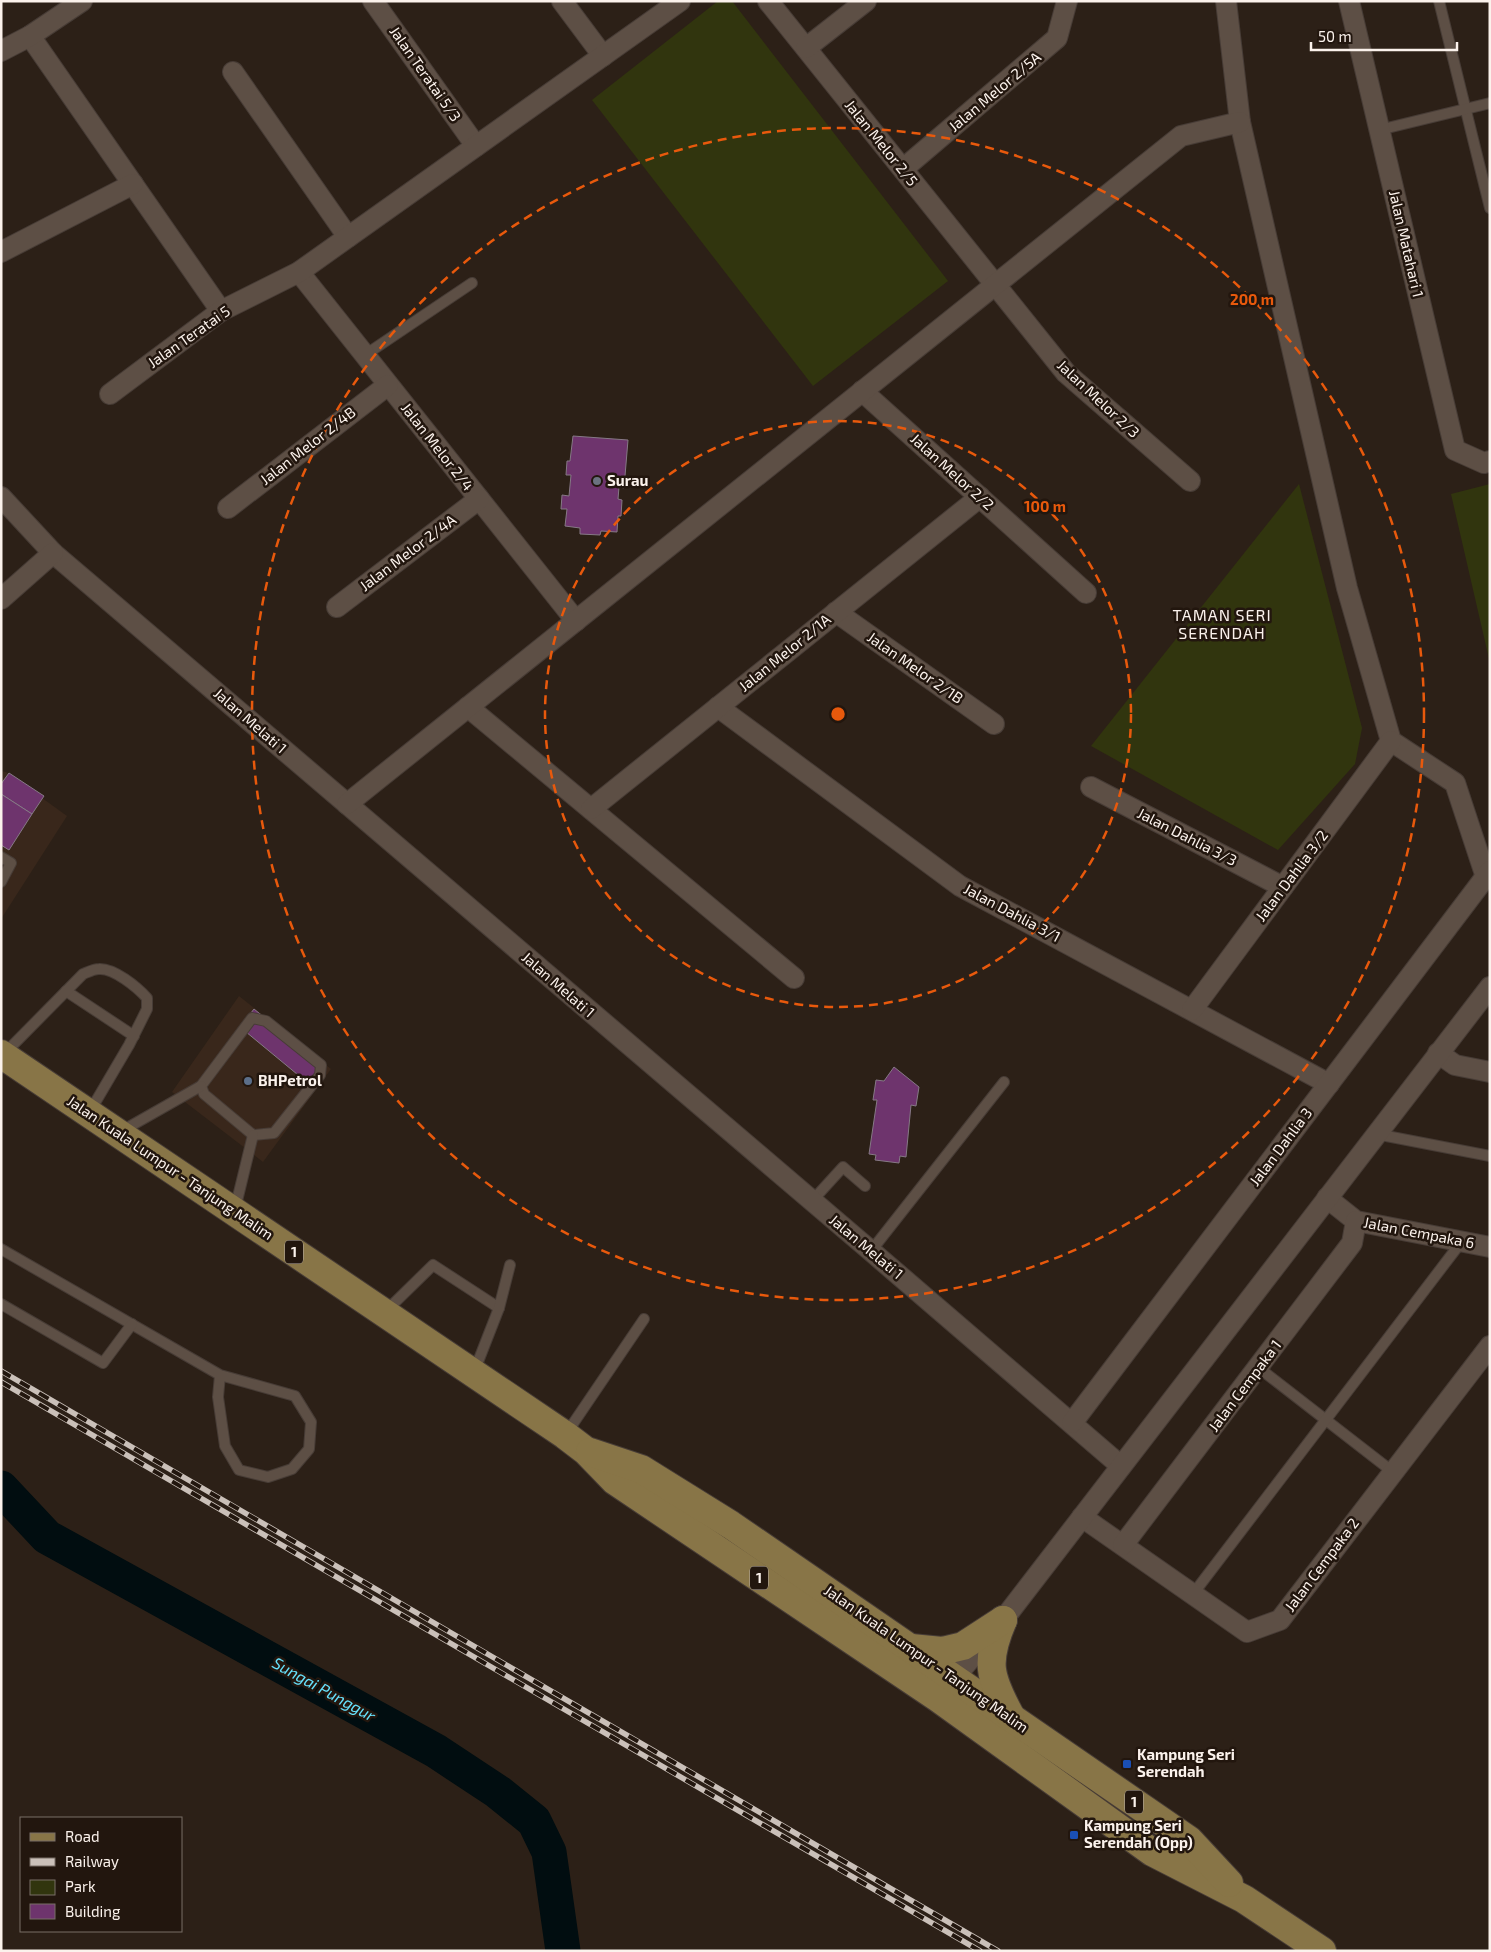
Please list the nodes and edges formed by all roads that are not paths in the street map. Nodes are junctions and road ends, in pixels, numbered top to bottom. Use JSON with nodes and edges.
{"nodes":[{"id":1,"x":82,"y":1,"type":"edge"},
{"id":2,"x":373,"y":1,"type":"edge"},
{"id":3,"x":562,"y":1,"type":"edge"},
{"id":4,"x":680,"y":1,"type":"edge"},
{"id":5,"x":768,"y":1,"type":"edge"},
{"id":6,"x":866,"y":1,"type":"edge"},
{"id":7,"x":1067,"y":1,"type":"edge"},
{"id":8,"x":1226,"y":1,"type":"edge"},
{"id":9,"x":1349,"y":1,"type":"edge"},
{"id":10,"x":1439,"y":1,"type":"edge"},
{"id":11,"x":30,"y":36,"type":"junction"},
{"id":12,"x":806,"y":48,"type":"junction"},
{"id":13,"x":1,"y":51,"type":"edge"},
{"id":14,"x":603,"y":56,"type":"junction"},
{"id":15,"x":233,"y":72,"type":"dead end"},
{"id":16,"x":1490,"y":103,"type":"edge"},
{"id":17,"x":1465,"y":109,"type":"junction"},
{"id":18,"x":1240,"y":122,"type":"junction"},
{"id":19,"x":1379,"y":130,"type":"junction"},
{"id":20,"x":476,"y":146,"type":"junction"},
{"id":21,"x":902,"y":170,"type":"junction"},
{"id":22,"x":133,"y":184,"type":"junction"},
{"id":23,"x":1490,"y":208,"type":"edge"},
{"id":24,"x":348,"y":237,"type":"junction"},
{"id":25,"x":1,"y":252,"type":"edge"},
{"id":26,"x":299,"y":272,"type":"junction"},
{"id":27,"x":472,"y":283,"type":"dead end"},
{"id":28,"x":994,"y":285,"type":"junction"},
{"id":29,"x":222,"y":311,"type":"junction"},
{"id":30,"x":365,"y":356,"type":"junction"},
{"id":31,"x":388,"y":385,"type":"junction"},
{"id":32,"x":862,"y":391,"type":"junction"},
{"id":33,"x":110,"y":394,"type":"dead end"},
{"id":34,"x":1490,"y":462,"type":"edge"},
{"id":35,"x":1190,"y":481,"type":"dead end"},
{"id":36,"x":1,"y":496,"type":"edge"},
{"id":37,"x":980,"y":497,"type":"junction"},
{"id":38,"x":479,"y":499,"type":"junction"},
{"id":39,"x":228,"y":508,"type":"dead end"},
{"id":40,"x":53,"y":553,"type":"junction"},
{"id":41,"x":1086,"y":593,"type":"dead end"},
{"id":42,"x":1,"y":599,"type":"edge"},
{"id":43,"x":337,"y":608,"type":"dead end"},
{"id":44,"x":836,"y":612,"type":"junction"},
{"id":45,"x":576,"y":621,"type":"junction"},
{"id":46,"x":468,"y":707,"type":"junction"},
{"id":47,"x":718,"y":707,"type":"junction"},
{"id":48,"x":994,"y":724,"type":"dead end"},
{"id":49,"x":1392,"y":742,"type":"junction"},
{"id":50,"x":1091,"y":787,"type":"dead end"},
{"id":51,"x":347,"y":804,"type":"junction"},
{"id":52,"x":591,"y":810,"type":"junction"},
{"id":53,"x":1,"y":857,"type":"edge"},
{"id":54,"x":1488,"y":874,"type":"edge"},
{"id":55,"x":1,"y":882,"type":"edge"},
{"id":56,"x":1283,"y":887,"type":"junction"},
{"id":57,"x":794,"y":978,"type":"dead end"},
{"id":58,"x":1490,"y":987,"type":"edge"},
{"id":59,"x":66,"y":991,"type":"junction"},
{"id":60,"x":1192,"y":1010,"type":"junction"},
{"id":61,"x":134,"y":1036,"type":"junction"},
{"id":62,"x":1438,"y":1053,"type":"junction"},
{"id":63,"x":2,"y":1055,"type":"edge"},
{"id":64,"x":1490,"y":1072,"type":"edge"},
{"id":65,"x":1004,"y":1082,"type":"dead end"},
{"id":66,"x":1329,"y":1084,"type":"junction"},
{"id":67,"x":201,"y":1086,"type":"junction"},
{"id":68,"x":88,"y":1114,"type":"junction"},
{"id":69,"x":117,"y":1133,"type":"junction"},
{"id":70,"x":1376,"y":1134,"type":"junction"},
{"id":71,"x":253,"y":1135,"type":"junction"},
{"id":72,"x":1490,"y":1156,"type":"edge"},
{"id":73,"x":865,"y":1186,"type":"dead end"},
{"id":74,"x":1327,"y":1198,"type":"junction"},
{"id":75,"x":812,"y":1201,"type":"junction"},
{"id":76,"x":234,"y":1212,"type":"junction"},
{"id":77,"x":1356,"y":1221,"type":"junction"},
{"id":78,"x":1462,"y":1241,"type":"junction"},
{"id":79,"x":1490,"y":1246,"type":"edge"},
{"id":80,"x":1,"y":1249,"type":"edge"},
{"id":81,"x":872,"y":1251,"type":"junction"},
{"id":82,"x":510,"y":1265,"type":"dead end"},
{"id":83,"x":1,"y":1304,"type":"edge"},
{"id":84,"x":499,"y":1308,"type":"junction"},
{"id":85,"x":384,"y":1313,"type":"junction"},
{"id":86,"x":644,"y":1319,"type":"dead end"},
{"id":87,"x":132,"y":1324,"type":"junction"},
{"id":88,"x":1490,"y":1346,"type":"edge"},
{"id":89,"x":1258,"y":1368,"type":"junction"},
{"id":90,"x":473,"y":1373,"type":"junction"},
{"id":91,"x":220,"y":1375,"type":"junction"},
{"id":92,"x":1326,"y":1420,"type":"junction"},
{"id":93,"x":1072,"y":1423,"type":"junction"},
{"id":94,"x":576,"y":1443,"type":"junction"},
{"id":95,"x":1121,"y":1466,"type":"junction"},
{"id":96,"x":1393,"y":1472,"type":"junction"},
{"id":97,"x":1082,"y":1517,"type":"junction"},
{"id":98,"x":1123,"y":1545,"type":"junction"},
{"id":99,"x":1193,"y":1594,"type":"junction"},
{"id":100,"x":1003,"y":1620,"type":"junction"},
{"id":101,"x":911,"y":1648,"type":"junction"},
{"id":102,"x":946,"y":1688,"type":"junction"},
{"id":103,"x":1012,"y":1718,"type":"junction"},
{"id":104,"x":1244,"y":1899,"type":"junction"},
{"id":105,"x":1322,"y":1951,"type":"edge"}],
"edges":[{"from":1,"to":11,"type":"street"},
{"from":2,"to":20,"type":"street","name":"Jalan Teratai 5/3"},
{"from":3,"to":14,"type":"street"},
{"from":4,"to":14,"type":"street","name":"Jalan Teratai 5"},
{"from":5,"to":12,"type":"street","name":"Jalan Melor 2/5"},
{"from":6,"to":12,"type":"street"},
{"from":7,"to":21,"type":"street","name":"Jalan Melor 2/5A"},
{"from":8,"to":18,"type":"street"},
{"from":9,"to":19,"type":"street","name":"Jalan Matahari 1"},
{"from":10,"to":17,"type":"lane"},
{"from":11,"to":13,"type":"street"},
{"from":11,"to":22,"type":"street"},
{"from":12,"to":21,"type":"street","name":"Jalan Melor 2/5"},
{"from":14,"to":20,"type":"street","name":"Jalan Teratai 5"},
{"from":15,"to":24,"type":"street"},
{"from":16,"to":17,"type":"lane"},
{"from":17,"to":19,"type":"lane"},
{"from":17,"to":23,"type":"lane"},
{"from":18,"to":28,"type":"street"},
{"from":18,"to":49,"type":"street"},
{"from":19,"to":34,"type":"street","name":"Jalan Matahari 1"},
{"from":20,"to":24,"type":"street","name":"Jalan Teratai 5"},
{"from":21,"to":28,"type":"street","name":"Jalan Melor 2/5"},
{"from":22,"to":25,"type":"street"},
{"from":22,"to":29,"type":"street"},
{"from":24,"to":26,"type":"street","name":"Jalan Teratai 5"},
{"from":26,"to":29,"type":"street","name":"Jalan Teratai 5"},
{"from":26,"to":30,"type":"street","name":"Jalan Melor 2/4"},
{"from":27,"to":30,"type":"lane"},
{"from":28,"to":32,"type":"street"},
{"from":28,"to":35,"type":"street","name":"Jalan Melor 2/3"},
{"from":29,"to":33,"type":"street","name":"Jalan Teratai 5"},
{"from":30,"to":31,"type":"street","name":"Jalan Melor 2/4"},
{"from":31,"to":38,"type":"street","name":"Jalan Melor 2/4"},
{"from":31,"to":39,"type":"street","name":"Jalan Melor 2/4B"},
{"from":32,"to":37,"type":"street","name":"Jalan Melor 2/2"},
{"from":32,"to":45,"type":"street"},
{"from":36,"to":40,"type":"street","name":"Jalan Melati 1"},
{"from":37,"to":41,"type":"street","name":"Jalan Melor 2/2"},
{"from":37,"to":44,"type":"street","name":"Jalan Melor 2/1A"},
{"from":38,"to":43,"type":"street","name":"Jalan Melor 2/4A"},
{"from":38,"to":45,"type":"street","name":"Jalan Melor 2/4"},
{"from":40,"to":42,"type":"street"},
{"from":40,"to":51,"type":"street","name":"Jalan Melati 1"},
{"from":44,"to":47,"type":"street","name":"Jalan Melor 2/1A"},
{"from":44,"to":48,"type":"street","name":"Jalan Melor 2/1B"},
{"from":45,"to":46,"type":"street"},
{"from":46,"to":51,"type":"street"},
{"from":46,"to":52,"type":"street"},
{"from":47,"to":52,"type":"street","name":"Jalan Melor 2/1A"},
{"from":47,"to":60,"type":"street","name":"Jalan Dahlia 3/1"},
{"from":49,"to":54,"type":"street"},
{"from":49,"to":56,"type":"street","name":"Jalan Dahlia 3/2"},
{"from":50,"to":56,"type":"street","name":"Jalan Dahlia 3/3"},
{"from":51,"to":75,"type":"street","name":"Jalan Melati 1"},
{"from":52,"to":57,"type":"street"},
{"from":53,"to":55,"type":"lane"},
{"from":54,"to":66,"type":"street","name":"Jalan Dahlia 3"},
{"from":56,"to":60,"type":"street","name":"Jalan Dahlia 3/2"},
{"from":58,"to":62,"type":"street"},
{"from":59,"to":61,"type":"lane"},
{"from":59,"to":61,"type":"lane"},
{"from":59,"to":63,"type":"lane"},
{"from":60,"to":66,"type":"street","name":"Jalan Dahlia 3/1"},
{"from":61,"to":68,"type":"lane"},
{"from":62,"to":64,"type":"street"},
{"from":62,"to":70,"type":"street"},
{"from":63,"to":68,"type":"main road","name":"Jalan Kuala Lumpur - Tanjung Malim","number":"1"},
{"from":65,"to":81,"type":"lane"},
{"from":66,"to":93,"type":"street","name":"Jalan Dahlia 3"},
{"from":67,"to":69,"type":"lane"},
{"from":67,"to":71,"type":"lane"},
{"from":67,"to":71,"type":"lane"},
{"from":68,"to":69,"type":"main road","name":"Jalan Kuala Lumpur - Tanjung Malim","number":"1"},
{"from":69,"to":76,"type":"main road","name":"Jalan Kuala Lumpur - Tanjung Malim","number":"1"},
{"from":70,"to":72,"type":"lane"},
{"from":70,"to":74,"type":"street"},
{"from":71,"to":76,"type":"lane"},
{"from":73,"to":75,"type":"lane"},
{"from":74,"to":77,"type":"street","name":"Jalan Cempaka 6"},
{"from":74,"to":95,"type":"street"},
{"from":75,"to":81,"type":"street","name":"Jalan Melati 1"},
{"from":76,"to":85,"type":"main road","name":"Jalan Kuala Lumpur - Tanjung Malim","number":"1"},
{"from":77,"to":78,"type":"street","name":"Jalan Cempaka 6"},
{"from":77,"to":89,"type":"street","name":"Jalan Cempaka 1"},
{"from":78,"to":79,"type":"street","name":"Jalan Cempaka 6"},
{"from":78,"to":92,"type":"lane"},
{"from":80,"to":87,"type":"lane"},
{"from":81,"to":93,"type":"street","name":"Jalan Melati 1"},
{"from":82,"to":84,"type":"lane"},
{"from":83,"to":87,"type":"lane"},
{"from":84,"to":85,"type":"lane"},
{"from":84,"to":90,"type":"lane"},
{"from":85,"to":90,"type":"main road","name":"Jalan Kuala Lumpur - Tanjung Malim","number":"1"},
{"from":86,"to":94,"type":"lane"},
{"from":87,"to":91,"type":"lane"},
{"from":88,"to":96,"type":"street","name":"Jalan Cempaka 2"},
{"from":89,"to":92,"type":"lane"},
{"from":89,"to":98,"type":"street","name":"Jalan Cempaka 1"},
{"from":90,"to":94,"type":"main road","name":"Jalan Kuala Lumpur - Tanjung Malim","number":"1"},
{"from":91,"to":91,"type":"lane"},
{"from":92,"to":96,"type":"lane"},
{"from":92,"to":99,"type":"lane"},
{"from":93,"to":95,"type":"street","name":"Jalan Melati 1"},
{"from":94,"to":101,"type":"main road","name":"Jalan Kuala Lumpur - Tanjung Malim","number":"1"},
{"from":94,"to":102,"type":"main road","name":"Jalan Kuala Lumpur - Tanjung Malim","number":"1"},
{"from":95,"to":97,"type":"street"},
{"from":96,"to":99,"type":"street","name":"Jalan Cempaka 2"},
{"from":97,"to":98,"type":"street","name":"Jalan Cempaka 2"},
{"from":97,"to":100,"type":"street"},
{"from":98,"to":99,"type":"street","name":"Jalan Cempaka 2"},
{"from":100,"to":101,"type":"main road"},
{"from":100,"to":102,"type":"street"},
{"from":100,"to":103,"type":"main road"},
{"from":101,"to":102,"type":"main road","name":"Jalan Kuala Lumpur - Tanjung Malim","number":"1"},
{"from":102,"to":103,"type":"main road","name":"Jalan Kuala Lumpur - Tanjung Malim","number":"1"},
{"from":102,"to":104,"type":"main road","name":"Jalan Kuala Lumpur - Tanjung Malim","number":"1"},
{"from":103,"to":104,"type":"main road","name":"Jalan Kuala Lumpur - Tanjung Malim","number":"1"},
{"from":104,"to":105,"type":"main road","name":"Jalan Kuala Lumpur - Tanjung Malim","number":"1"}]}
